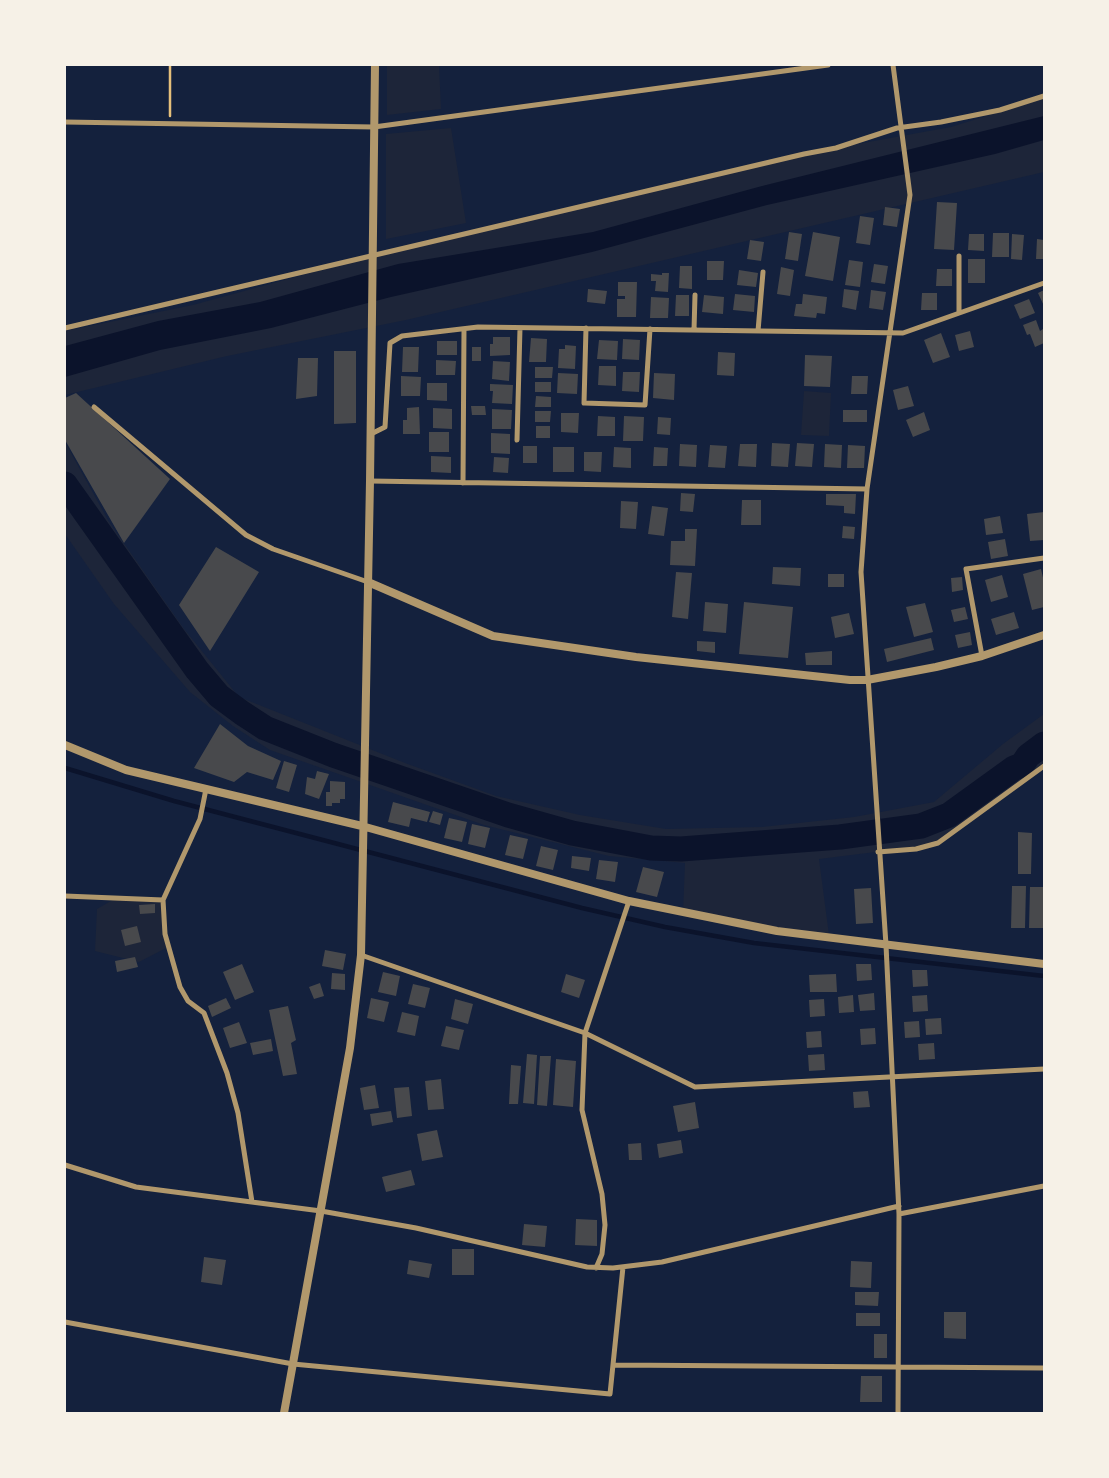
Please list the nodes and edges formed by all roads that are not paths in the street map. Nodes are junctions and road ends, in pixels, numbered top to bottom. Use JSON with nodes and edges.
{"nodes":[{"id":1,"x":375,"y":65,"type":"edge"},
{"id":2,"x":828,"y":65,"type":"edge"},
{"id":3,"x":892,"y":65,"type":"edge"},
{"id":4,"x":1044,"y":96,"type":"edge"},
{"id":5,"x":65,"y":122,"type":"edge"},
{"id":6,"x":374,"y":127,"type":"junction"},
{"id":7,"x":900,"y":129,"type":"junction"},
{"id":8,"x":959,"y":256,"type":"dead end"},
{"id":9,"x":372,"y":260,"type":"junction"},
{"id":10,"x":763,"y":272,"type":"dead end"},
{"id":11,"x":1044,"y":283,"type":"edge"},
{"id":12,"x":695,"y":295,"type":"dead end"},
{"id":13,"x":959,"y":313,"type":"junction"},
{"id":14,"x":65,"y":328,"type":"edge"},
{"id":15,"x":520,"y":328,"type":"junction"},
{"id":16,"x":586,"y":328,"type":"junction"},
{"id":17,"x":464,"y":329,"type":"junction"},
{"id":18,"x":650,"y":329,"type":"junction"},
{"id":19,"x":694,"y":330,"type":"junction"},
{"id":20,"x":758,"y":331,"type":"junction"},
{"id":21,"x":889,"y":332,"type":"junction"},
{"id":22,"x":94,"y":408,"type":"dead end"},
{"id":23,"x":371,"y":434,"type":"junction"},
{"id":24,"x":517,"y":440,"type":"dead end"},
{"id":25,"x":370,"y":481,"type":"junction"},
{"id":26,"x":463,"y":483,"type":"junction"},
{"id":27,"x":867,"y":489,"type":"junction"},
{"id":28,"x":1044,"y":558,"type":"edge"},
{"id":29,"x":368,"y":582,"type":"junction"},
{"id":30,"x":1044,"y":635,"type":"edge"},
{"id":31,"x":982,"y":656,"type":"junction"},
{"id":32,"x":867,"y":680,"type":"junction"},
{"id":33,"x":65,"y":745,"type":"edge"},
{"id":34,"x":1044,"y":766,"type":"edge"},
{"id":35,"x":206,"y":788,"type":"junction"},
{"id":36,"x":362,"y":826,"type":"junction"},
{"id":37,"x":878,"y":852,"type":"junction"},
{"id":38,"x":65,"y":896,"type":"edge"},
{"id":39,"x":164,"y":900,"type":"junction"},
{"id":40,"x":629,"y":901,"type":"junction"},
{"id":41,"x":886,"y":945,"type":"junction"},
{"id":42,"x":361,"y":955,"type":"junction"},
{"id":43,"x":1044,"y":964,"type":"edge"},
{"id":44,"x":585,"y":1033,"type":"junction"},
{"id":45,"x":1044,"y":1068,"type":"edge"},
{"id":46,"x":891,"y":1075,"type":"junction"},
{"id":47,"x":65,"y":1165,"type":"edge"},
{"id":48,"x":1044,"y":1186,"type":"edge"},
{"id":49,"x":252,"y":1202,"type":"junction"},
{"id":50,"x":898,"y":1206,"type":"junction"},
{"id":51,"x":320,"y":1211,"type":"junction"},
{"id":52,"x":899,"y":1214,"type":"junction"},
{"id":53,"x":623,"y":1267,"type":"junction"},
{"id":54,"x":596,"y":1268,"type":"junction"},
{"id":55,"x":65,"y":1322,"type":"edge"},
{"id":56,"x":293,"y":1364,"type":"junction"},
{"id":57,"x":613,"y":1365,"type":"junction"},
{"id":58,"x":898,"y":1367,"type":"junction"},
{"id":59,"x":1044,"y":1368,"type":"edge"},
{"id":60,"x":284,"y":1413,"type":"edge"},
{"id":61,"x":898,"y":1413,"type":"edge"}],
"edges":[{"from":1,"to":6,"type":"street"},
{"from":2,"to":6,"type":"street"},
{"from":3,"to":7,"type":"street"},
{"from":4,"to":7,"type":"street"},
{"from":5,"to":6,"type":"street"},
{"from":6,"to":9,"type":"street"},
{"from":7,"to":9,"type":"street"},
{"from":7,"to":21,"type":"street"},
{"from":8,"to":13,"type":"street"},
{"from":9,"to":14,"type":"street"},
{"from":9,"to":23,"type":"street"},
{"from":10,"to":20,"type":"street"},
{"from":11,"to":13,"type":"street"},
{"from":12,"to":19,"type":"street"},
{"from":13,"to":21,"type":"street"},
{"from":15,"to":16,"type":"street"},
{"from":15,"to":17,"type":"street"},
{"from":15,"to":24,"type":"street"},
{"from":16,"to":18,"type":"street"},
{"from":16,"to":18,"type":"street"},
{"from":17,"to":23,"type":"street"},
{"from":17,"to":26,"type":"street"},
{"from":18,"to":19,"type":"street"},
{"from":19,"to":20,"type":"street"},
{"from":20,"to":21,"type":"street"},
{"from":21,"to":27,"type":"street"},
{"from":22,"to":29,"type":"street"},
{"from":23,"to":25,"type":"street"},
{"from":25,"to":26,"type":"street"},
{"from":25,"to":29,"type":"street"},
{"from":26,"to":27,"type":"street"},
{"from":27,"to":32,"type":"street"},
{"from":28,"to":31,"type":"street"},
{"from":29,"to":32,"type":"street"},
{"from":29,"to":36,"type":"street"},
{"from":30,"to":31,"type":"street"},
{"from":31,"to":32,"type":"street"},
{"from":32,"to":37,"type":"street"},
{"from":33,"to":35,"type":"street"},
{"from":34,"to":37,"type":"street"},
{"from":35,"to":36,"type":"street"},
{"from":35,"to":39,"type":"street"},
{"from":36,"to":40,"type":"street"},
{"from":36,"to":42,"type":"street"},
{"from":37,"to":41,"type":"street"},
{"from":38,"to":39,"type":"street"},
{"from":39,"to":49,"type":"street"},
{"from":40,"to":41,"type":"street"},
{"from":40,"to":44,"type":"street"},
{"from":41,"to":43,"type":"street"},
{"from":41,"to":46,"type":"street"},
{"from":42,"to":44,"type":"street"},
{"from":42,"to":51,"type":"street"},
{"from":44,"to":46,"type":"street"},
{"from":44,"to":54,"type":"street"},
{"from":45,"to":46,"type":"street"},
{"from":46,"to":50,"type":"street"},
{"from":47,"to":49,"type":"street"},
{"from":48,"to":52,"type":"street"},
{"from":49,"to":51,"type":"street"},
{"from":50,"to":52,"type":"street"},
{"from":50,"to":53,"type":"street"},
{"from":51,"to":54,"type":"street"},
{"from":51,"to":56,"type":"street"},
{"from":52,"to":58,"type":"street"},
{"from":53,"to":54,"type":"street"},
{"from":53,"to":57,"type":"street"},
{"from":55,"to":56,"type":"street"},
{"from":56,"to":57,"type":"street"},
{"from":56,"to":60,"type":"street"},
{"from":57,"to":58,"type":"street"},
{"from":58,"to":59,"type":"street"},
{"from":58,"to":61,"type":"street"}]}
